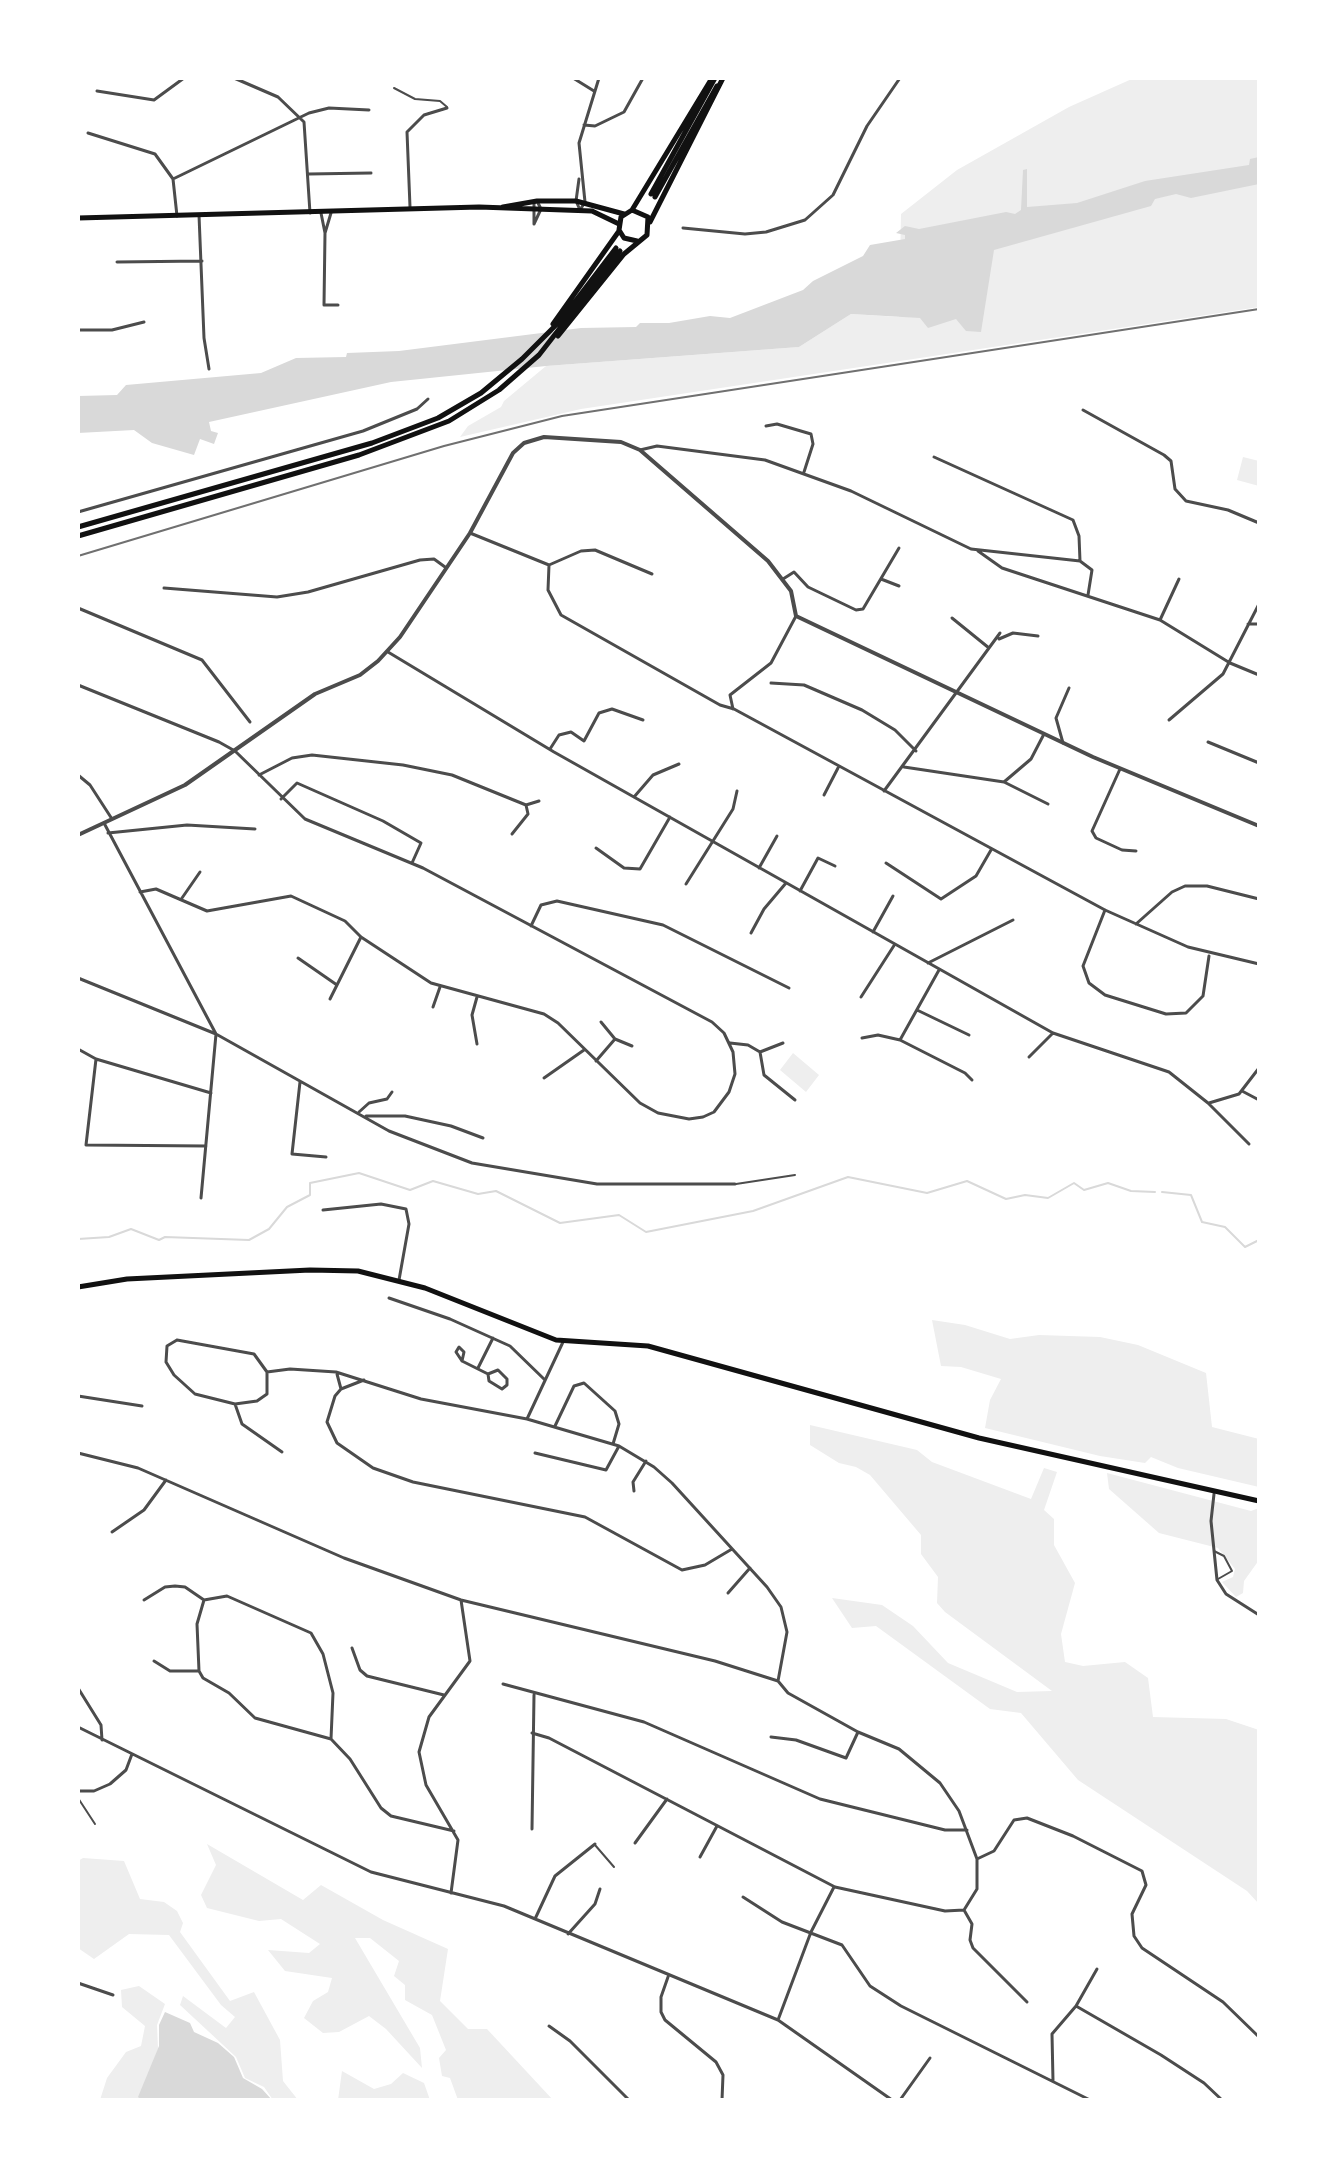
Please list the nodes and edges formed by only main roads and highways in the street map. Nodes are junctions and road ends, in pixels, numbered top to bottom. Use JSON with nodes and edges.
{"nodes":[{"id":1,"x":714,"y":78,"type":"edge"},
{"id":2,"x":723,"y":78,"type":"edge"},
{"id":3,"x":492,"y":208,"type":"junction"},
{"id":4,"x":632,"y":210,"type":"junction"},
{"id":5,"x":624,"y":214,"type":"junction"},
{"id":6,"x":78,"y":218,"type":"edge"},
{"id":7,"x":650,"y":223,"type":"junction"},
{"id":8,"x":619,"y":227,"type":"junction"},
{"id":9,"x":637,"y":241,"type":"junction"},
{"id":10,"x":618,"y":249,"type":"dead end"},
{"id":11,"x":571,"y":313,"type":"junction"},
{"id":12,"x":78,"y":527,"type":"edge"},
{"id":13,"x":78,"y":536,"type":"edge"},
{"id":14,"x":78,"y":1287,"type":"edge"},
{"id":15,"x":1259,"y":1501,"type":"edge"}],
"edges":[{"from":1,"to":2,"type":"main road"},
{"from":1,"to":4,"type":"main road"},
{"from":2,"to":7,"type":"main road"},
{"from":3,"to":5,"type":"main road"},
{"from":3,"to":6,"type":"main road"},
{"from":3,"to":8,"type":"main road"},
{"from":4,"to":5,"type":"main road"},
{"from":4,"to":7,"type":"main road"},
{"from":5,"to":8,"type":"main road"},
{"from":7,"to":9,"type":"main road"},
{"from":8,"to":9,"type":"main road"},
{"from":8,"to":11,"type":"main road"},
{"from":9,"to":11,"type":"main road"},
{"from":10,"to":11,"type":"main road"},
{"from":11,"to":12,"type":"main road"},
{"from":11,"to":13,"type":"main road"},
{"from":14,"to":15,"type":"main road"}]}
